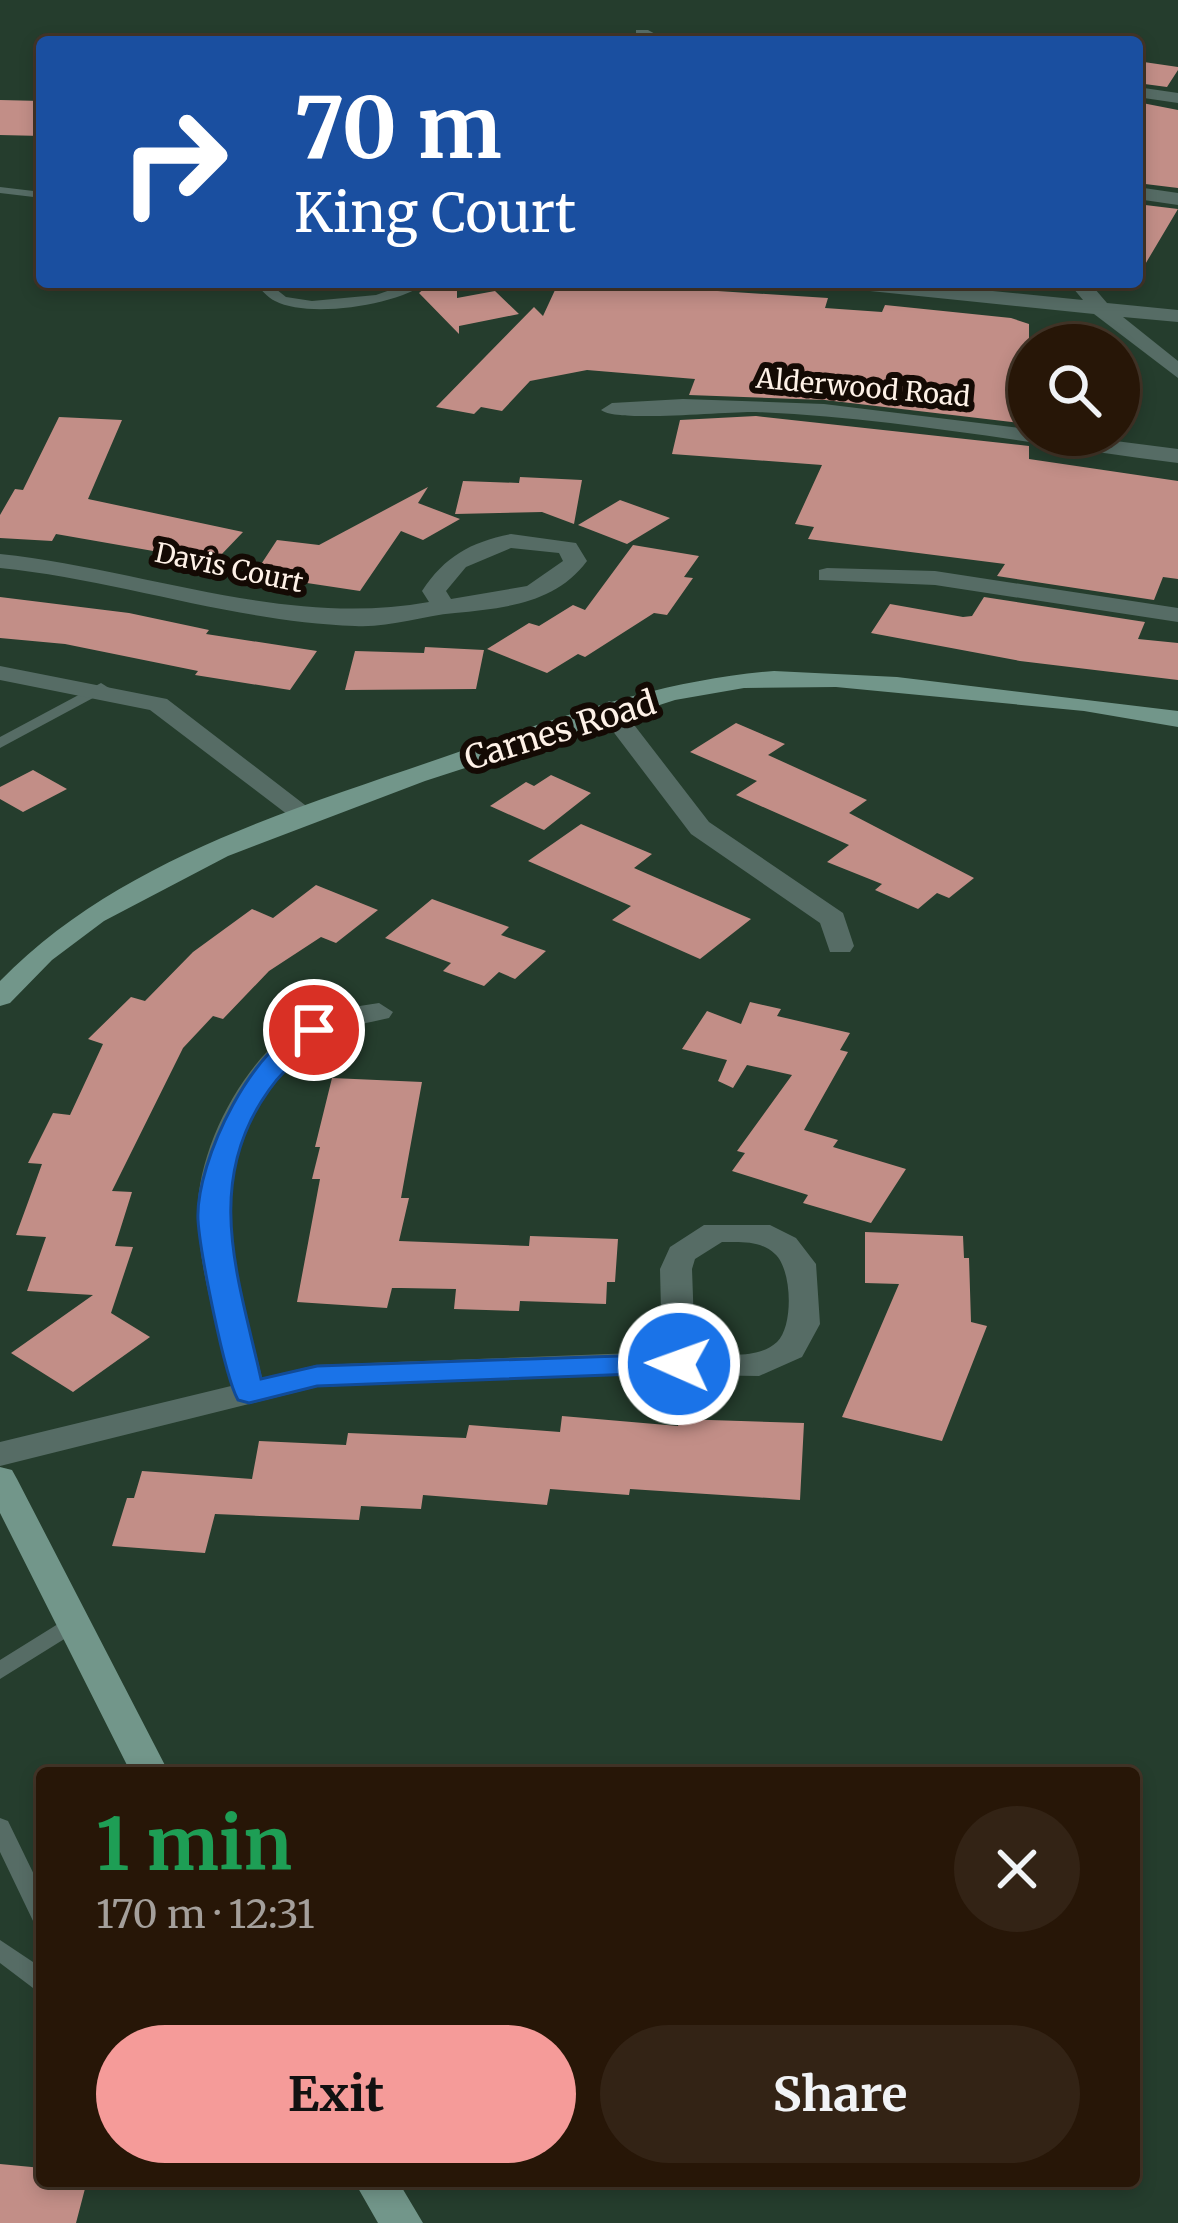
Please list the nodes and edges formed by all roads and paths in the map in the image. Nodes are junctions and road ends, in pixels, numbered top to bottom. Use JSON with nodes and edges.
{"nodes":[{"id":1,"x":642,"y":34,"type":"dead end"},
{"id":2,"x":647,"y":36,"type":"edge"},
{"id":3,"x":1143,"y":93,"type":"edge"},
{"id":4,"x":1178,"y":98,"type":"edge"},
{"id":5,"x":0,"y":190,"type":"edge"},
{"id":6,"x":36,"y":194,"type":"edge"},
{"id":7,"x":1143,"y":194,"type":"edge"},
{"id":8,"x":1178,"y":199,"type":"edge"},
{"id":9,"x":266,"y":288,"type":"edge"},
{"id":10,"x":405,"y":288,"type":"edge"},
{"id":11,"x":895,"y":288,"type":"edge"},
{"id":12,"x":1083,"y":288,"type":"edge"},
{"id":13,"x":1102,"y":311,"type":"junction"},
{"id":14,"x":1178,"y":316,"type":"edge"},
{"id":15,"x":1178,"y":372,"type":"edge"},
{"id":16,"x":612,"y":410,"type":"dead end"},
{"id":17,"x":1178,"y":456,"type":"edge"},
{"id":18,"x":0,"y":561,"type":"edge"},
{"id":19,"x":827,"y":574,"type":"dead end"},
{"id":20,"x":445,"y":607,"type":"junction"},
{"id":21,"x":1178,"y":615,"type":"edge"},
{"id":22,"x":0,"y":673,"type":"edge"},
{"id":23,"x":100,"y":688,"type":"junction"},
{"id":24,"x":609,"y":710,"type":"junction"},
{"id":25,"x":1178,"y":718,"type":"edge"},
{"id":26,"x":0,"y":742,"type":"edge"},
{"id":27,"x":305,"y":815,"type":"junction"},
{"id":28,"x":840,"y":946,"type":"dead end"},
{"id":29,"x":0,"y":997,"type":"edge"},
{"id":30,"x":379,"y":1012,"type":"dead end"},
{"id":31,"x":679,"y":1364,"type":"junction"},
{"id":32,"x":249,"y":1393,"type":"junction"},
{"id":33,"x":0,"y":1454,"type":"edge"},
{"id":34,"x":0,"y":1479,"type":"edge"},
{"id":35,"x":74,"y":1622,"type":"junction"},
{"id":36,"x":0,"y":1671,"type":"edge"},
{"id":37,"x":148,"y":1767,"type":"edge"},
{"id":38,"x":0,"y":1827,"type":"edge"},
{"id":39,"x":36,"y":1903,"type":"edge"},
{"id":40,"x":0,"y":1950,"type":"edge"},
{"id":41,"x":36,"y":1977,"type":"edge"},
{"id":42,"x":379,"y":2187,"type":"edge"},
{"id":43,"x":401,"y":2223,"type":"edge"}],
"edges":[{"from":1,"to":2,"type":"street"},
{"from":3,"to":4,"type":"street"},
{"from":5,"to":6,"type":"lane"},
{"from":7,"to":8,"type":"street"},
{"from":9,"to":10,"type":"lane"},
{"from":11,"to":13,"type":"street"},
{"from":12,"to":13,"type":"street"},
{"from":13,"to":14,"type":"street"},
{"from":13,"to":15,"type":"street"},
{"from":16,"to":17,"type":"street","name":"Alderwood Road"},
{"from":18,"to":20,"type":"street","name":"Davis Court"},
{"from":19,"to":21,"type":"street"},
{"from":20,"to":20,"type":"street","name":"Davis Court"},
{"from":22,"to":23,"type":"street"},
{"from":23,"to":26,"type":"lane"},
{"from":23,"to":27,"type":"street"},
{"from":24,"to":25,"type":"street","name":"Carnes Road"},
{"from":24,"to":27,"type":"street","name":"Carnes Road"},
{"from":24,"to":28,"type":"street"},
{"from":27,"to":29,"type":"street","name":"Carnes Road"},
{"from":30,"to":32,"type":"street"},
{"from":31,"to":31,"type":"street"},
{"from":31,"to":32,"type":"street"},
{"from":32,"to":33,"type":"street"},
{"from":34,"to":35,"type":"street"},
{"from":35,"to":36,"type":"lane"},
{"from":35,"to":37,"type":"street"},
{"from":38,"to":39,"type":"lane"},
{"from":40,"to":41,"type":"lane"},
{"from":42,"to":43,"type":"street"}]}
